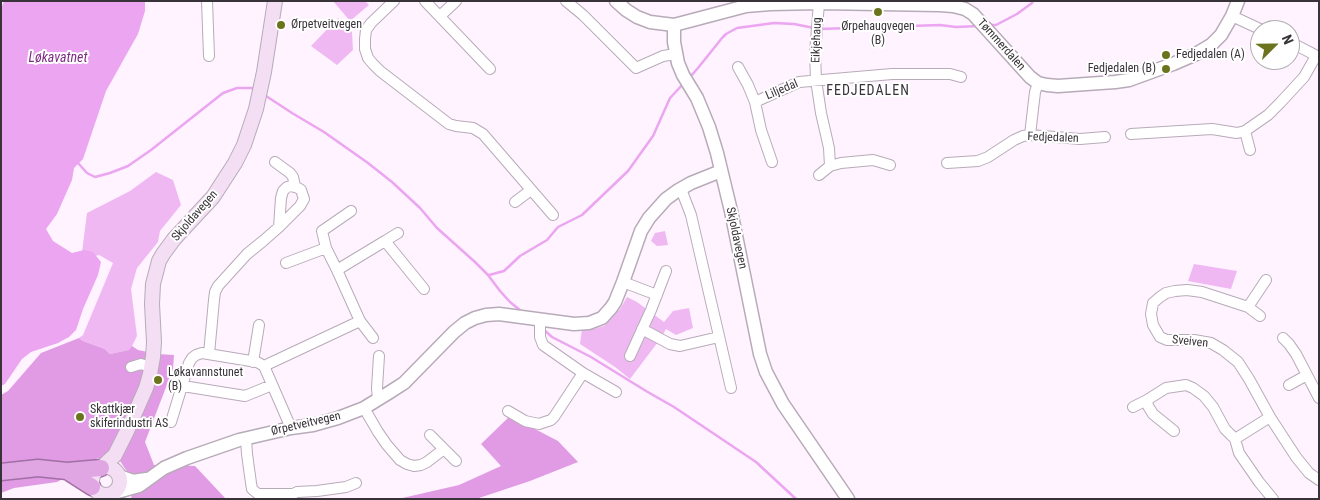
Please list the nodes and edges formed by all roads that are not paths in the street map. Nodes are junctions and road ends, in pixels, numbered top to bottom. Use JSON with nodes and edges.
{"nodes":[{"id":1,"x":207,"y":1,"type":"edge"},
{"id":2,"x":274,"y":1,"type":"edge"},
{"id":3,"x":394,"y":1,"type":"edge"},
{"id":4,"x":425,"y":1,"type":"edge"},
{"id":5,"x":456,"y":1,"type":"edge"},
{"id":6,"x":566,"y":1,"type":"edge"},
{"id":7,"x":616,"y":1,"type":"edge"},
{"id":8,"x":1238,"y":1,"type":"edge"},
{"id":9,"x":819,"y":3,"type":"junction"},
{"id":10,"x":903,"y":3,"type":"edge"},
{"id":11,"x":967,"y":5,"type":"edge"},
{"id":12,"x":440,"y":16,"type":"junction"},
{"id":13,"x":1232,"y":16,"type":"junction"},
{"id":14,"x":1250,"y":24,"type":"edge"},
{"id":15,"x":674,"y":25,"type":"junction"},
{"id":16,"x":1300,"y":47,"type":"edge"},
{"id":17,"x":676,"y":54,"type":"junction"},
{"id":18,"x":209,"y":56,"type":"dead end"},
{"id":19,"x":1318,"y":56,"type":"edge"},
{"id":20,"x":738,"y":67,"type":"dead end"},
{"id":21,"x":490,"y":69,"type":"dead end"},
{"id":22,"x":961,"y":77,"type":"dead end"},
{"id":23,"x":816,"y":80,"type":"junction"},
{"id":24,"x":1038,"y":83,"type":"junction"},
{"id":25,"x":755,"y":102,"type":"junction"},
{"id":26,"x":1245,"y":131,"type":"junction"},
{"id":27,"x":1131,"y":134,"type":"dead end"},
{"id":28,"x":1030,"y":135,"type":"junction"},
{"id":29,"x":1105,"y":137,"type":"dead end"},
{"id":30,"x":1250,"y":150,"type":"dead end"},
{"id":31,"x":275,"y":162,"type":"dead end"},
{"id":32,"x":772,"y":162,"type":"dead end"},
{"id":33,"x":947,"y":163,"type":"dead end"},
{"id":34,"x":890,"y":165,"type":"dead end"},
{"id":35,"x":830,"y":166,"type":"junction"},
{"id":36,"x":721,"y":172,"type":"junction"},
{"id":37,"x":819,"y":175,"type":"dead end"},
{"id":38,"x":295,"y":186,"type":"junction"},
{"id":39,"x":681,"y":189,"type":"junction"},
{"id":40,"x":531,"y":190,"type":"junction"},
{"id":41,"x":515,"y":202,"type":"dead end"},
{"id":42,"x":351,"y":211,"type":"dead end"},
{"id":43,"x":553,"y":215,"type":"dead end"},
{"id":44,"x":279,"y":227,"type":"junction"},
{"id":45,"x":398,"y":233,"type":"dead end"},
{"id":46,"x":385,"y":241,"type":"junction"},
{"id":47,"x":326,"y":248,"type":"junction"},
{"id":48,"x":286,"y":263,"type":"dead end"},
{"id":49,"x":337,"y":270,"type":"junction"},
{"id":50,"x":666,"y":271,"type":"dead end"},
{"id":51,"x":1266,"y":280,"type":"dead end"},
{"id":52,"x":623,"y":282,"type":"junction"},
{"id":53,"x":424,"y":289,"type":"dead end"},
{"id":54,"x":657,"y":295,"type":"junction"},
{"id":55,"x":1248,"y":307,"type":"junction"},
{"id":56,"x":1260,"y":316,"type":"dead end"},
{"id":57,"x":540,"y":320,"type":"junction"},
{"id":58,"x":360,"y":321,"type":"junction"},
{"id":59,"x":259,"y":325,"type":"dead end"},
{"id":60,"x":642,"y":329,"type":"junction"},
{"id":61,"x":719,"y":337,"type":"junction"},
{"id":62,"x":373,"y":338,"type":"dead end"},
{"id":63,"x":1283,"y":338,"type":"dead end"},
{"id":64,"x":209,"y":354,"type":"junction"},
{"id":65,"x":379,"y":356,"type":"dead end"},
{"id":66,"x":630,"y":356,"type":"dead end"},
{"id":67,"x":253,"y":362,"type":"junction"},
{"id":68,"x":151,"y":366,"type":"junction"},
{"id":69,"x":264,"y":366,"type":"junction"},
{"id":70,"x":131,"y":367,"type":"dead end"},
{"id":71,"x":583,"y":373,"type":"junction"},
{"id":72,"x":1307,"y":375,"type":"junction"},
{"id":73,"x":272,"y":384,"type":"junction"},
{"id":74,"x":183,"y":386,"type":"junction"},
{"id":75,"x":1289,"y":386,"type":"dead end"},
{"id":76,"x":730,"y":388,"type":"dead end"},
{"id":77,"x":616,"y":392,"type":"dead end"},
{"id":78,"x":1319,"y":398,"type":"edge"},
{"id":79,"x":378,"y":400,"type":"junction"},
{"id":80,"x":1147,"y":400,"type":"junction"},
{"id":81,"x":364,"y":408,"type":"junction"},
{"id":82,"x":1133,"y":408,"type":"dead end"},
{"id":83,"x":508,"y":410,"type":"dead end"},
{"id":84,"x":1270,"y":417,"type":"junction"},
{"id":85,"x":172,"y":422,"type":"dead end"},
{"id":86,"x":291,"y":428,"type":"junction"},
{"id":87,"x":1174,"y":431,"type":"dead end"},
{"id":88,"x":127,"y":432,"type":"junction"},
{"id":89,"x":430,"y":434,"type":"dead end"},
{"id":90,"x":246,"y":438,"type":"junction"},
{"id":91,"x":1235,"y":439,"type":"junction"},
{"id":92,"x":444,"y":449,"type":"junction"},
{"id":93,"x":456,"y":461,"type":"dead end"},
{"id":94,"x":101,"y":468,"type":"junction"},
{"id":95,"x":66,"y":471,"type":"junction"},
{"id":96,"x":1,"y":472,"type":"edge"},
{"id":97,"x":118,"y":475,"type":"junction"},
{"id":98,"x":148,"y":479,"type":"junction"},
{"id":99,"x":1319,"y":480,"type":"edge"},
{"id":100,"x":356,"y":483,"type":"dead end"},
{"id":101,"x":93,"y":491,"type":"edge"},
{"id":102,"x":110,"y":495,"type":"edge"},
{"id":103,"x":848,"y":499,"type":"edge"},
{"id":104,"x":1273,"y":499,"type":"edge"}],
"edges":[{"from":1,"to":18,"type":"street"},
{"from":2,"to":68,"type":"main road","name":"Skjoldavegen"},
{"from":3,"to":40,"type":"street"},
{"from":4,"to":12,"type":"street"},
{"from":5,"to":12,"type":"street"},
{"from":6,"to":17,"type":"street"},
{"from":7,"to":15,"type":"street"},
{"from":8,"to":13,"type":"street"},
{"from":9,"to":10,"type":"street","name":"Tømmerdalen"},
{"from":9,"to":15,"type":"street","name":"Tømmerdalen"},
{"from":9,"to":23,"type":"street","name":"Eikjehaug"},
{"from":10,"to":11,"type":"street","name":"Tømmerdalen"},
{"from":11,"to":24,"type":"street","name":"Tømmerdalen"},
{"from":12,"to":21,"type":"street"},
{"from":13,"to":14,"type":"street"},
{"from":13,"to":24,"type":"street"},
{"from":15,"to":17,"type":"street","name":"Skjoldavegen"},
{"from":16,"to":19,"type":"street"},
{"from":17,"to":36,"type":"street","name":"Skjoldavegen"},
{"from":19,"to":26,"type":"street"},
{"from":20,"to":25,"type":"street"},
{"from":22,"to":23,"type":"street","name":"Liljedal"},
{"from":23,"to":25,"type":"street","name":"Liljedal"},
{"from":23,"to":35,"type":"street","name":"Eikjehaug"},
{"from":24,"to":28,"type":"street"},
{"from":25,"to":32,"type":"street","name":"Liljedal"},
{"from":26,"to":27,"type":"street"},
{"from":26,"to":30,"type":"street"},
{"from":28,"to":29,"type":"street","name":"Fedjedalen"},
{"from":28,"to":33,"type":"street","name":"Fedjedalen"},
{"from":31,"to":38,"type":"street"},
{"from":34,"to":35,"type":"street"},
{"from":35,"to":37,"type":"street"},
{"from":36,"to":39,"type":"street","name":"Ørpetveitvegen"},
{"from":36,"to":103,"type":"street","name":"Skjoldavegen"},
{"from":38,"to":44,"type":"street"},
{"from":38,"to":44,"type":"street"},
{"from":39,"to":52,"type":"street","name":"Ørpetveitvegen"},
{"from":39,"to":61,"type":"street"},
{"from":40,"to":41,"type":"street"},
{"from":40,"to":43,"type":"street"},
{"from":42,"to":47,"type":"street"},
{"from":44,"to":64,"type":"street"},
{"from":45,"to":46,"type":"street"},
{"from":46,"to":49,"type":"street"},
{"from":46,"to":53,"type":"street"},
{"from":47,"to":48,"type":"street"},
{"from":47,"to":49,"type":"street"},
{"from":49,"to":58,"type":"street"},
{"from":50,"to":54,"type":"street"},
{"from":51,"to":55,"type":"street"},
{"from":52,"to":54,"type":"street"},
{"from":52,"to":57,"type":"street","name":"Ørpetveitvegen"},
{"from":54,"to":60,"type":"street"},
{"from":55,"to":56,"type":"street","name":"Sveiven"},
{"from":55,"to":84,"type":"street","name":"Sveiven"},
{"from":57,"to":71,"type":"street"},
{"from":57,"to":79,"type":"street","name":"Ørpetveitvegen"},
{"from":58,"to":62,"type":"street"},
{"from":58,"to":69,"type":"street"},
{"from":59,"to":67,"type":"street"},
{"from":60,"to":61,"type":"street"},
{"from":60,"to":66,"type":"street"},
{"from":61,"to":76,"type":"street"},
{"from":63,"to":72,"type":"street"},
{"from":64,"to":67,"type":"street"},
{"from":64,"to":74,"type":"street"},
{"from":65,"to":79,"type":"street"},
{"from":67,"to":69,"type":"street"},
{"from":68,"to":70,"type":"street"},
{"from":68,"to":88,"type":"main road","name":"Skjoldavegen"},
{"from":69,"to":73,"type":"street"},
{"from":71,"to":77,"type":"street"},
{"from":71,"to":83,"type":"street"},
{"from":72,"to":75,"type":"street"},
{"from":72,"to":78,"type":"street"},
{"from":73,"to":74,"type":"street"},
{"from":73,"to":86,"type":"street"},
{"from":74,"to":85,"type":"street"},
{"from":79,"to":81,"type":"street","name":"Ørpetveitvegen"},
{"from":80,"to":82,"type":"street"},
{"from":80,"to":87,"type":"street"},
{"from":80,"to":91,"type":"street"},
{"from":81,"to":86,"type":"street","name":"Ørpetveitvegen"},
{"from":81,"to":92,"type":"street"},
{"from":84,"to":91,"type":"street"},
{"from":84,"to":99,"type":"street","name":"Sveiven"},
{"from":86,"to":90,"type":"street","name":"Ørpetveitvegen"},
{"from":88,"to":94,"type":"main road","name":"Skjoldavegen"},
{"from":88,"to":97,"type":"main road","name":"Skjoldavegen"},
{"from":89,"to":92,"type":"street"},
{"from":90,"to":98,"type":"street","name":"Ørpetveitvegen"},
{"from":90,"to":100,"type":"street"},
{"from":91,"to":104,"type":"street"},
{"from":92,"to":93,"type":"street"},
{"from":94,"to":95,"type":"highway"},
{"from":94,"to":97,"type":"main road"},
{"from":94,"to":101,"type":"main road"},
{"from":95,"to":96,"type":"highway"},
{"from":95,"to":101,"type":"highway"},
{"from":97,"to":98,"type":"street"},
{"from":97,"to":102,"type":"main road"},
{"from":98,"to":102,"type":"street","name":"Ørpetveitvegen"},
{"from":101,"to":102,"type":"main road"}]}
